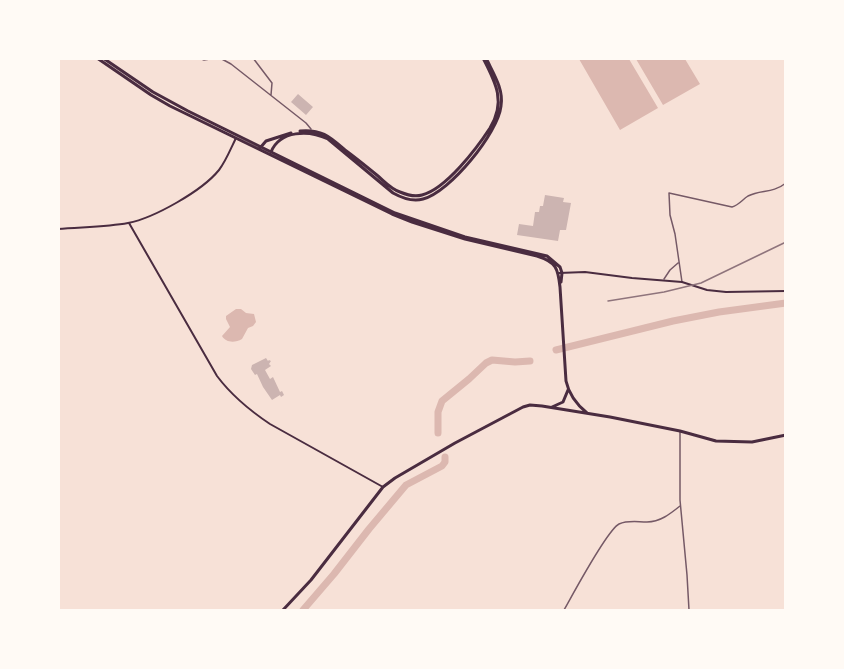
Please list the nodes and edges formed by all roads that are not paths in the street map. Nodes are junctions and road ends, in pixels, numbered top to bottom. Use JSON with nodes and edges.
{"nodes":[{"id":1,"x":97,"y":58,"type":"edge"},
{"id":2,"x":103,"y":58,"type":"edge"},
{"id":3,"x":199,"y":58,"type":"edge"},
{"id":4,"x":216,"y":58,"type":"edge"},
{"id":5,"x":220,"y":58,"type":"edge"},
{"id":6,"x":253,"y":58,"type":"edge"},
{"id":7,"x":485,"y":58,"type":"edge"},
{"id":8,"x":271,"y":96,"type":"junction"},
{"id":9,"x":311,"y":132,"type":"junction"},
{"id":10,"x":237,"y":137,"type":"junction"},
{"id":11,"x":260,"y":148,"type":"junction"},
{"id":12,"x":270,"y":153,"type":"junction"},
{"id":13,"x":786,"y":183,"type":"edge"},
{"id":14,"x":129,"y":223,"type":"junction"},
{"id":15,"x":58,"y":229,"type":"edge"},
{"id":16,"x":679,"y":263,"type":"junction"},
{"id":17,"x":560,"y":273,"type":"junction"},
{"id":18,"x":663,"y":280,"type":"junction"},
{"id":19,"x":682,"y":282,"type":"junction"},
{"id":20,"x":786,"y":291,"type":"edge"},
{"id":21,"x":568,"y":390,"type":"junction"},
{"id":22,"x":552,"y":408,"type":"junction"},
{"id":23,"x":587,"y":413,"type":"junction"},
{"id":24,"x":680,"y":430,"type":"junction"},
{"id":25,"x":786,"y":435,"type":"edge"},
{"id":26,"x":383,"y":487,"type":"junction"},
{"id":27,"x":680,"y":505,"type":"junction"},
{"id":28,"x":283,"y":610,"type":"edge"},
{"id":29,"x":564,"y":610,"type":"edge"},
{"id":30,"x":689,"y":610,"type":"edge"}],
"edges":[{"from":1,"to":10,"type":"main road"},
{"from":2,"to":10,"type":"main road"},
{"from":3,"to":4,"type":"street"},
{"from":5,"to":8,"type":"street"},
{"from":6,"to":8,"type":"street"},
{"from":7,"to":9,"type":"main road"},
{"from":8,"to":9,"type":"street"},
{"from":9,"to":11,"type":"main road"},
{"from":9,"to":12,"type":"main road"},
{"from":10,"to":11,"type":"main road"},
{"from":10,"to":14,"type":"main road"},
{"from":11,"to":12,"type":"main road"},
{"from":12,"to":17,"type":"main road"},
{"from":13,"to":16,"type":"street"},
{"from":14,"to":15,"type":"main road"},
{"from":14,"to":26,"type":"main road"},
{"from":16,"to":18,"type":"street"},
{"from":16,"to":19,"type":"street"},
{"from":17,"to":18,"type":"main road"},
{"from":17,"to":21,"type":"main road"},
{"from":18,"to":19,"type":"main road"},
{"from":19,"to":20,"type":"main road"},
{"from":21,"to":22,"type":"main road"},
{"from":21,"to":23,"type":"main road"},
{"from":22,"to":23,"type":"main road"},
{"from":22,"to":26,"type":"main road"},
{"from":23,"to":24,"type":"main road"},
{"from":24,"to":25,"type":"main road"},
{"from":24,"to":27,"type":"street"},
{"from":26,"to":28,"type":"main road"},
{"from":27,"to":29,"type":"street"},
{"from":27,"to":30,"type":"street"}]}
